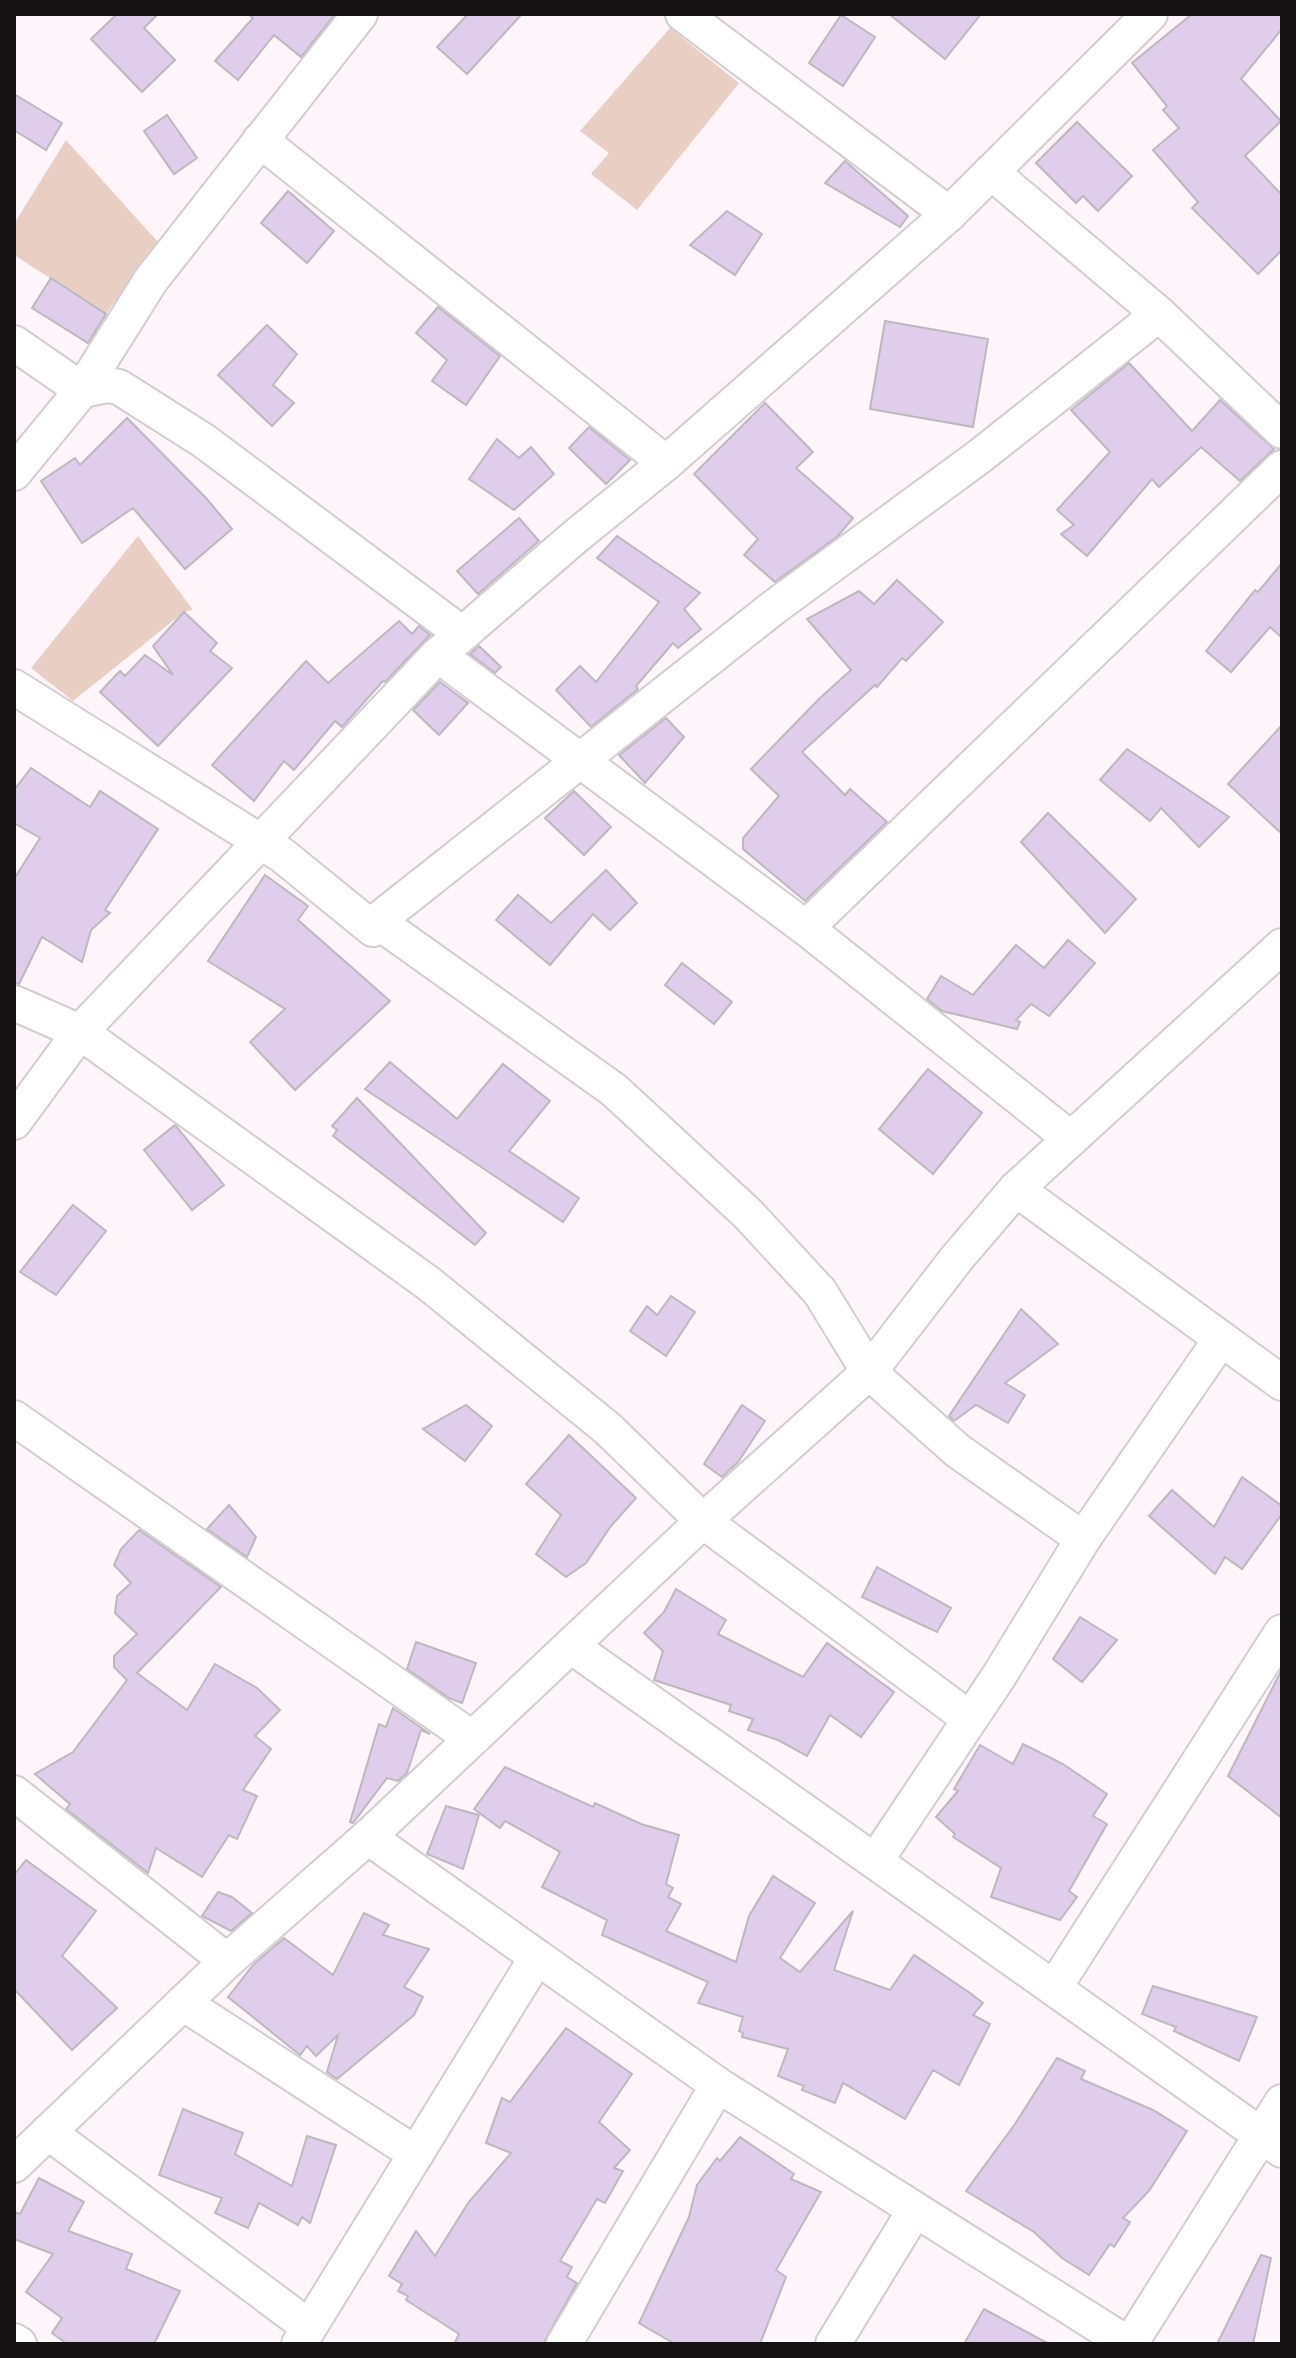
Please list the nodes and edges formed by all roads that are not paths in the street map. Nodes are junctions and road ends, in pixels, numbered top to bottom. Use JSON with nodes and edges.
{"nodes":[{"id":1,"x":360,"y":14,"type":"edge"},
{"id":2,"x":683,"y":14,"type":"edge"},
{"id":3,"x":1150,"y":14,"type":"edge"},
{"id":4,"x":260,"y":140,"type":"junction"},
{"id":5,"x":991,"y":172,"type":"junction"},
{"id":6,"x":949,"y":214,"type":"junction"},
{"id":7,"x":1159,"y":314,"type":"junction"},
{"id":8,"x":14,"y":343,"type":"edge"},
{"id":9,"x":82,"y":390,"type":"junction"},
{"id":10,"x":1282,"y":431,"type":"edge"},
{"id":11,"x":666,"y":463,"type":"junction"},
{"id":12,"x":1282,"y":468,"type":"edge"},
{"id":13,"x":14,"y":473,"type":"edge"},
{"id":14,"x":450,"y":644,"type":"junction"},
{"id":15,"x":14,"y":687,"type":"edge"},
{"id":16,"x":579,"y":760,"type":"junction"},
{"id":17,"x":259,"y":842,"type":"junction"},
{"id":18,"x":377,"y":921,"type":"junction"},
{"id":19,"x":806,"y":928,"type":"junction"},
{"id":20,"x":1282,"y":946,"type":"edge"},
{"id":21,"x":14,"y":1003,"type":"edge"},
{"id":22,"x":80,"y":1032,"type":"junction"},
{"id":23,"x":14,"y":1122,"type":"edge"},
{"id":24,"x":1071,"y":1139,"type":"junction"},
{"id":25,"x":1016,"y":1189,"type":"junction"},
{"id":26,"x":1221,"y":1339,"type":"junction"},
{"id":27,"x":869,"y":1372,"type":"junction"},
{"id":28,"x":1282,"y":1383,"type":"edge"},
{"id":29,"x":14,"y":1418,"type":"edge"},
{"id":30,"x":703,"y":1521,"type":"junction"},
{"id":31,"x":1083,"y":1539,"type":"junction"},
{"id":32,"x":1282,"y":1632,"type":"edge"},
{"id":33,"x":571,"y":1646,"type":"junction"},
{"id":34,"x":970,"y":1719,"type":"junction"},
{"id":35,"x":470,"y":1737,"type":"junction"},
{"id":36,"x":14,"y":1793,"type":"edge"},
{"id":37,"x":368,"y":1837,"type":"junction"},
{"id":38,"x":876,"y":1860,"type":"junction"},
{"id":39,"x":537,"y":1957,"type":"junction"},
{"id":40,"x":227,"y":1961,"type":"junction"},
{"id":41,"x":1054,"y":1988,"type":"junction"},
{"id":42,"x":183,"y":2003,"type":"junction"},
{"id":43,"x":718,"y":2085,"type":"junction"},
{"id":44,"x":1282,"y":2102,"type":"edge"},
{"id":45,"x":48,"y":2132,"type":"junction"},
{"id":46,"x":1271,"y":2143,"type":"edge"},
{"id":47,"x":416,"y":2154,"type":"junction"},
{"id":48,"x":14,"y":2165,"type":"edge"},
{"id":49,"x":915,"y":2210,"type":"junction"},
{"id":50,"x":304,"y":2336,"type":"edge"},
{"id":51,"x":564,"y":2344,"type":"edge"},
{"id":52,"x":833,"y":2344,"type":"edge"},
{"id":53,"x":1129,"y":2344,"type":"edge"}],
"edges":[{"from":1,"to":4,"type":"street"},
{"from":2,"to":6,"type":"street"},
{"from":3,"to":5,"type":"street"},
{"from":4,"to":9,"type":"street"},
{"from":4,"to":11,"type":"street"},
{"from":5,"to":6,"type":"street"},
{"from":5,"to":7,"type":"street"},
{"from":6,"to":11,"type":"street"},
{"from":7,"to":10,"type":"street"},
{"from":7,"to":16,"type":"street"},
{"from":8,"to":9,"type":"street"},
{"from":9,"to":13,"type":"street"},
{"from":9,"to":14,"type":"street"},
{"from":11,"to":14,"type":"street"},
{"from":12,"to":19,"type":"street"},
{"from":14,"to":16,"type":"street"},
{"from":14,"to":17,"type":"street"},
{"from":15,"to":17,"type":"street"},
{"from":16,"to":18,"type":"street"},
{"from":16,"to":19,"type":"street"},
{"from":17,"to":18,"type":"street"},
{"from":17,"to":22,"type":"street"},
{"from":18,"to":27,"type":"street"},
{"from":19,"to":24,"type":"street"},
{"from":20,"to":24,"type":"street"},
{"from":21,"to":22,"type":"street"},
{"from":22,"to":23,"type":"street"},
{"from":22,"to":30,"type":"street"},
{"from":24,"to":25,"type":"street"},
{"from":25,"to":26,"type":"street"},
{"from":25,"to":27,"type":"street"},
{"from":26,"to":28,"type":"street"},
{"from":26,"to":31,"type":"street"},
{"from":27,"to":30,"type":"street"},
{"from":27,"to":31,"type":"street"},
{"from":29,"to":35,"type":"street"},
{"from":30,"to":33,"type":"street"},
{"from":30,"to":34,"type":"street"},
{"from":31,"to":34,"type":"street"},
{"from":32,"to":41,"type":"street"},
{"from":33,"to":35,"type":"street"},
{"from":33,"to":38,"type":"street"},
{"from":34,"to":38,"type":"street"},
{"from":35,"to":37,"type":"street"},
{"from":36,"to":40,"type":"street"},
{"from":37,"to":39,"type":"street"},
{"from":37,"to":40,"type":"street"},
{"from":38,"to":41,"type":"street"},
{"from":39,"to":43,"type":"street"},
{"from":39,"to":47,"type":"street"},
{"from":40,"to":42,"type":"street"},
{"from":41,"to":46,"type":"street"},
{"from":42,"to":45,"type":"street"},
{"from":42,"to":47,"type":"street"},
{"from":43,"to":49,"type":"street"},
{"from":43,"to":51,"type":"street"},
{"from":44,"to":46,"type":"street"},
{"from":45,"to":48,"type":"street"},
{"from":45,"to":50,"type":"street"},
{"from":46,"to":53,"type":"street"},
{"from":47,"to":50,"type":"street"},
{"from":49,"to":52,"type":"street"},
{"from":49,"to":53,"type":"street"}]}
